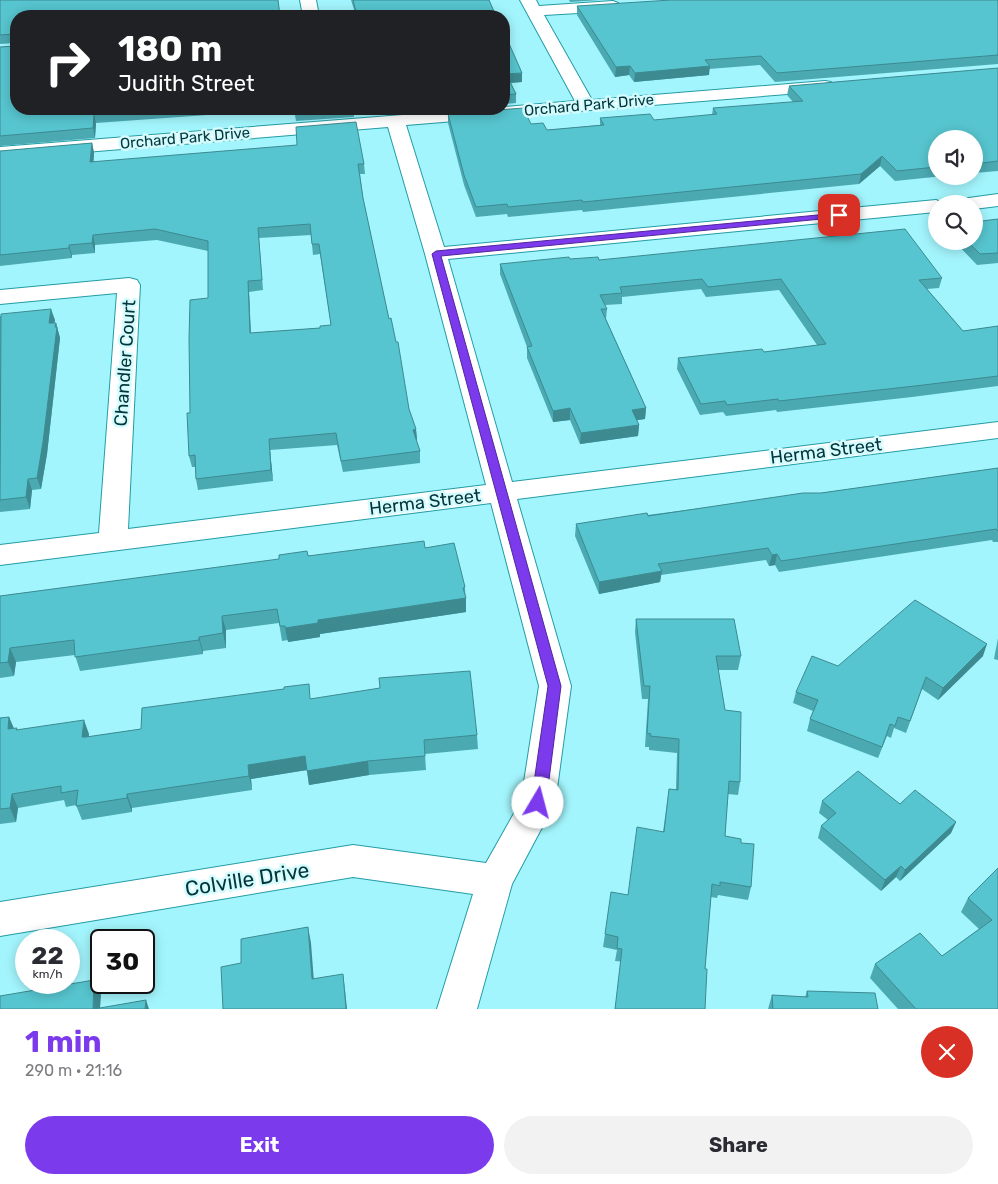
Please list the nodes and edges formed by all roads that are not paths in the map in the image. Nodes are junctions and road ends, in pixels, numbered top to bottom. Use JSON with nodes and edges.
{"nodes":[{"id":1,"x":628,"y":5,"type":"edge"},
{"id":2,"x":531,"y":6,"type":"edge"},
{"id":3,"x":841,"y":84,"type":"edge"},
{"id":4,"x":586,"y":105,"type":"junction"},
{"id":5,"x":510,"y":112,"type":"edge"},
{"id":6,"x":474,"y":115,"type":"edge"},
{"id":7,"x":396,"y":122,"type":"junction"},
{"id":8,"x":0,"y":153,"type":"edge"},
{"id":9,"x":998,"y":200,"type":"edge"},
{"id":10,"x":983,"y":202,"type":"edge"},
{"id":11,"x":928,"y":207,"type":"edge"},
{"id":12,"x":436,"y":254,"type":"junction"},
{"id":13,"x":0,"y":297,"type":"edge"},
{"id":14,"x":998,"y":430,"type":"edge"},
{"id":15,"x":501,"y":493,"type":"junction"},
{"id":16,"x":113,"y":541,"type":"junction"},
{"id":17,"x":0,"y":555,"type":"edge"},
{"id":18,"x":495,"y":881,"type":"junction"},
{"id":19,"x":0,"y":920,"type":"edge"},
{"id":20,"x":457,"y":1009,"type":"edge"}],
"edges":[{"from":1,"to":2,"type":"street"},
{"from":2,"to":4,"type":"street"},
{"from":3,"to":4,"type":"street","name":"Orchard Park Drive"},
{"from":4,"to":5,"type":"street","name":"Orchard Park Drive"},
{"from":6,"to":7,"type":"street","name":"Orchard Park Drive"},
{"from":7,"to":8,"type":"street","name":"Orchard Park Drive"},
{"from":7,"to":12,"type":"street"},
{"from":9,"to":10,"type":"street"},
{"from":11,"to":12,"type":"street"},
{"from":12,"to":15,"type":"street"},
{"from":13,"to":16,"type":"street","name":"Chandler Court"},
{"from":14,"to":15,"type":"street","name":"Herma Street"},
{"from":15,"to":16,"type":"street","name":"Herma Street"},
{"from":15,"to":18,"type":"street"},
{"from":16,"to":17,"type":"street","name":"Herma Street"},
{"from":18,"to":19,"type":"street","name":"Colville Drive"},
{"from":18,"to":20,"type":"street"}]}
